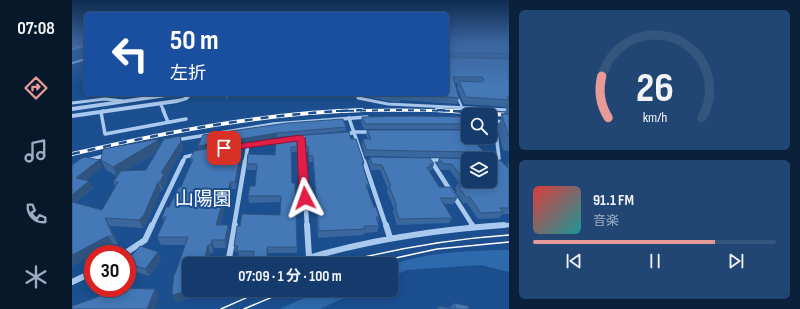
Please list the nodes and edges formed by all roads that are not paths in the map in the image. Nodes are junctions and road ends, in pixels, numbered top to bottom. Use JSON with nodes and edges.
{"nodes":[{"id":1,"x":84,"y":60,"type":"edge"},
{"id":2,"x":72,"y":63,"type":"edge"},
{"id":3,"x":456,"y":92,"type":"edge"},
{"id":4,"x":149,"y":96,"type":"edge"},
{"id":5,"x":161,"y":96,"type":"edge"},
{"id":6,"x":188,"y":96,"type":"edge"},
{"id":7,"x":358,"y":96,"type":"edge"},
{"id":8,"x":123,"y":101,"type":"junction"},
{"id":9,"x":72,"y":103,"type":"edge"},
{"id":10,"x":160,"y":103,"type":"junction"},
{"id":11,"x":462,"y":107,"type":"junction"},
{"id":12,"x":103,"y":110,"type":"junction"},
{"id":13,"x":509,"y":110,"type":"edge"},
{"id":14,"x":72,"y":116,"type":"edge"},
{"id":15,"x":370,"y":117,"type":"edge"},
{"id":16,"x":349,"y":118,"type":"junction"},
{"id":17,"x":186,"y":119,"type":"dead end"},
{"id":18,"x":168,"y":122,"type":"junction"},
{"id":19,"x":497,"y":122,"type":"edge"},
{"id":20,"x":509,"y":122,"type":"edge"},
{"id":21,"x":354,"y":132,"type":"junction"},
{"id":22,"x":378,"y":132,"type":"edge"},
{"id":23,"x":344,"y":135,"type":"edge"},
{"id":24,"x":315,"y":137,"type":"edge"},
{"id":25,"x":301,"y":138,"type":"junction"},
{"id":26,"x":169,"y":141,"type":"edge"},
{"id":27,"x":497,"y":141,"type":"edge"},
{"id":28,"x":248,"y":145,"type":"junction"},
{"id":29,"x":233,"y":147,"type":"edge"},
{"id":30,"x":205,"y":152,"type":"edge"},
{"id":31,"x":113,"y":154,"type":"edge"},
{"id":32,"x":364,"y":159,"type":"junction"},
{"id":33,"x":371,"y":159,"type":"edge"},
{"id":34,"x":417,"y":160,"type":"edge"},
{"id":35,"x":431,"y":160,"type":"junction"},
{"id":36,"x":453,"y":160,"type":"edge"},
{"id":37,"x":85,"y":161,"type":"edge"},
{"id":38,"x":497,"y":161,"type":"joint"},
{"id":39,"x":501,"y":165,"type":"edge"},
{"id":40,"x":509,"y":225,"type":"edge"},
{"id":41,"x":473,"y":227,"type":"junction"},
{"id":42,"x":390,"y":238,"type":"junction"},
{"id":43,"x":136,"y":246,"type":"edge"},
{"id":44,"x":229,"y":257,"type":"edge"},
{"id":45,"x":309,"y":257,"type":"joint"},
{"id":46,"x":84,"y":276,"type":"edge"},
{"id":47,"x":72,"y":282,"type":"edge"}],
"edges":[{"from":1,"to":2,"type":"street"},
{"from":3,"to":11,"type":"lane"},
{"from":4,"to":8,"type":"street"},
{"from":5,"to":8,"type":"street"},
{"from":6,"to":10,"type":"street"},
{"from":7,"to":11,"type":"street"},
{"from":8,"to":9,"type":"street"},
{"from":10,"to":12,"type":"street"},
{"from":10,"to":18,"type":"street"},
{"from":11,"to":13,"type":"street"},
{"from":12,"to":14,"type":"street"},
{"from":12,"to":18,"type":"street"},
{"from":15,"to":16,"type":"street"},
{"from":16,"to":21,"type":"street"},
{"from":16,"to":26,"type":"street"},
{"from":17,"to":18,"type":"street"},
{"from":19,"to":20,"type":"street"},
{"from":21,"to":22,"type":"street"},
{"from":21,"to":23,"type":"street"},
{"from":21,"to":32,"type":"street"},
{"from":24,"to":25,"type":"street"},
{"from":25,"to":28,"type":"street"},
{"from":25,"to":45,"type":"street"},
{"from":27,"to":38,"type":"street"},
{"from":28,"to":29,"type":"street"},
{"from":28,"to":44,"type":"street"},
{"from":30,"to":43,"type":"street"},
{"from":31,"to":37,"type":"street"},
{"from":32,"to":33,"type":"street"},
{"from":32,"to":42,"type":"street"},
{"from":34,"to":35,"type":"street"},
{"from":35,"to":36,"type":"street"},
{"from":35,"to":41,"type":"street"},
{"from":38,"to":39,"type":"street"},
{"from":40,"to":41,"type":"street"},
{"from":41,"to":42,"type":"street"},
{"from":42,"to":45,"type":"street"},
{"from":46,"to":47,"type":"street"}]}
